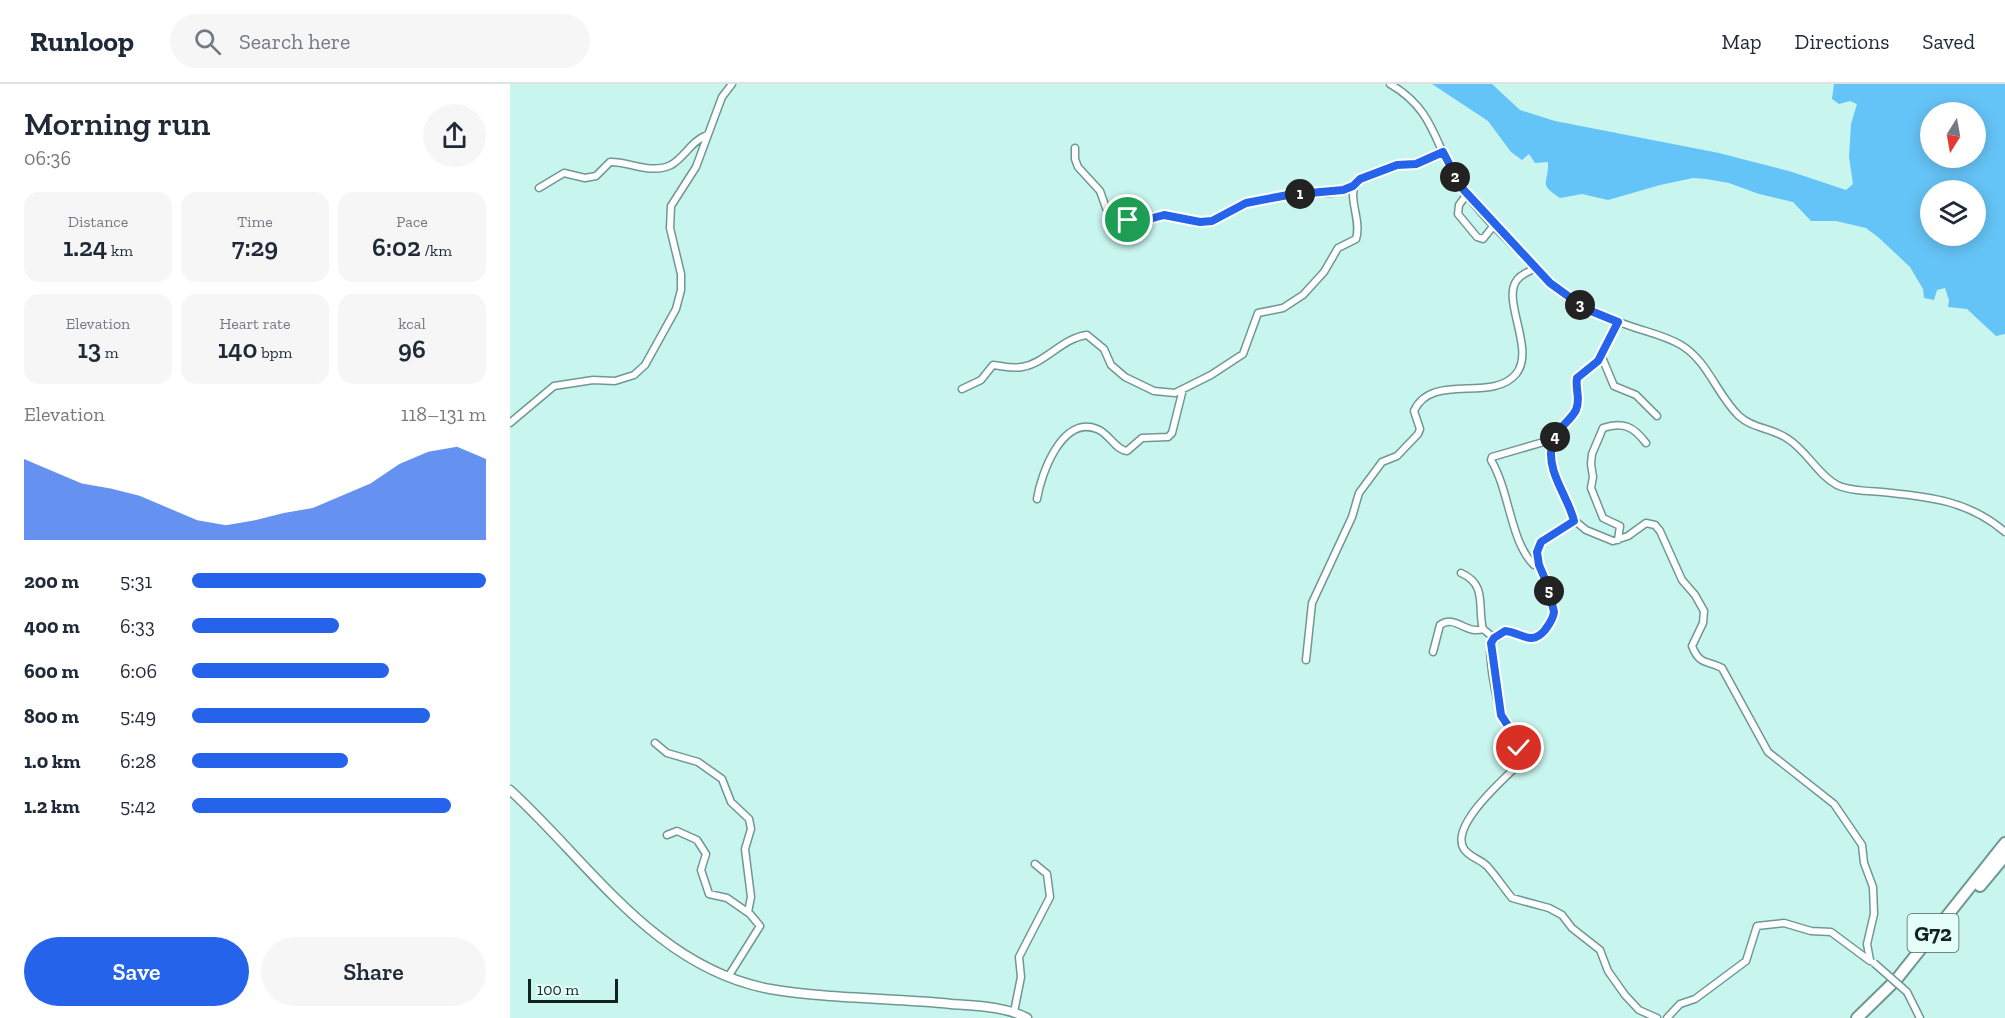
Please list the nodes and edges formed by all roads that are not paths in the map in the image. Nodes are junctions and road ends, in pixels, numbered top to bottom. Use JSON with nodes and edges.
{"nodes":[{"id":1,"x":732,"y":84,"type":"edge"},
{"id":2,"x":1390,"y":84,"type":"edge"},
{"id":3,"x":707,"y":135,"type":"junction"},
{"id":4,"x":1075,"y":148,"type":"dead end"},
{"id":5,"x":1443,"y":152,"type":"junction"},
{"id":6,"x":1353,"y":186,"type":"junction"},
{"id":7,"x":539,"y":188,"type":"dead end"},
{"id":8,"x":1467,"y":194,"type":"junction"},
{"id":9,"x":1495,"y":225,"type":"junction"},
{"id":10,"x":1536,"y":268,"type":"junction"},
{"id":11,"x":1618,"y":322,"type":"junction"},
{"id":12,"x":1601,"y":355,"type":"junction"},
{"id":13,"x":962,"y":389,"type":"dead end"},
{"id":14,"x":1183,"y":389,"type":"junction"},
{"id":15,"x":1657,"y":416,"type":"dead end"},
{"id":16,"x":510,"y":423,"type":"edge"},
{"id":17,"x":1554,"y":439,"type":"junction"},
{"id":18,"x":1646,"y":443,"type":"dead end"},
{"id":19,"x":1037,"y":499,"type":"dead end"},
{"id":20,"x":1574,"y":520,"type":"junction"},
{"id":21,"x":2005,"y":532,"type":"edge"},
{"id":22,"x":1618,"y":540,"type":"junction"},
{"id":23,"x":1539,"y":565,"type":"junction"},
{"id":24,"x":1461,"y":573,"type":"dead end"},
{"id":25,"x":1483,"y":629,"type":"junction"},
{"id":26,"x":1494,"y":638,"type":"junction"},
{"id":27,"x":1433,"y":652,"type":"dead end"},
{"id":28,"x":1306,"y":660,"type":"dead end"},
{"id":29,"x":655,"y":744,"type":"dead end"},
{"id":30,"x":510,"y":790,"type":"edge"},
{"id":31,"x":668,"y":835,"type":"dead end"},
{"id":32,"x":2005,"y":843,"type":"edge"},
{"id":33,"x":2005,"y":855,"type":"edge"},
{"id":34,"x":1035,"y":864,"type":"dead end"},
{"id":35,"x":748,"y":912,"type":"junction"},
{"id":36,"x":1872,"y":962,"type":"junction"},
{"id":37,"x":728,"y":977,"type":"junction"},
{"id":38,"x":1014,"y":1012,"type":"junction"},
{"id":39,"x":1027,"y":1018,"type":"edge"},
{"id":40,"x":1657,"y":1018,"type":"edge"},
{"id":41,"x":1667,"y":1018,"type":"edge"},
{"id":42,"x":1857,"y":1018,"type":"edge"},
{"id":43,"x":1867,"y":1018,"type":"edge"},
{"id":44,"x":1920,"y":1018,"type":"edge"}],
"edges":[{"from":1,"to":3,"type":"street"},
{"from":2,"to":5,"type":"street"},
{"from":3,"to":7,"type":"street"},
{"from":3,"to":16,"type":"street"},
{"from":4,"to":6,"type":"street"},
{"from":5,"to":6,"type":"street"},
{"from":5,"to":8,"type":"street"},
{"from":6,"to":14,"type":"street"},
{"from":8,"to":9,"type":"street"},
{"from":8,"to":9,"type":"street"},
{"from":9,"to":10,"type":"street"},
{"from":10,"to":11,"type":"street"},
{"from":10,"to":28,"type":"street"},
{"from":11,"to":12,"type":"street"},
{"from":11,"to":21,"type":"street"},
{"from":12,"to":15,"type":"street"},
{"from":12,"to":17,"type":"street"},
{"from":13,"to":14,"type":"street"},
{"from":14,"to":19,"type":"street"},
{"from":17,"to":20,"type":"street"},
{"from":17,"to":23,"type":"street"},
{"from":18,"to":22,"type":"street"},
{"from":20,"to":22,"type":"street"},
{"from":20,"to":23,"type":"street"},
{"from":22,"to":36,"type":"street"},
{"from":23,"to":26,"type":"street"},
{"from":24,"to":25,"type":"street"},
{"from":25,"to":26,"type":"street"},
{"from":25,"to":27,"type":"street"},
{"from":26,"to":40,"type":"street"},
{"from":29,"to":35,"type":"street"},
{"from":30,"to":37,"type":"main road"},
{"from":31,"to":35,"type":"street"},
{"from":32,"to":42,"type":"highway","number":"G72"},
{"from":33,"to":43,"type":"highway","number":"G72"},
{"from":34,"to":38,"type":"street"},
{"from":35,"to":37,"type":"street"},
{"from":36,"to":41,"type":"street"},
{"from":36,"to":44,"type":"street","bridge":true},
{"from":37,"to":38,"type":"main road"},
{"from":38,"to":39,"type":"main road"}]}
